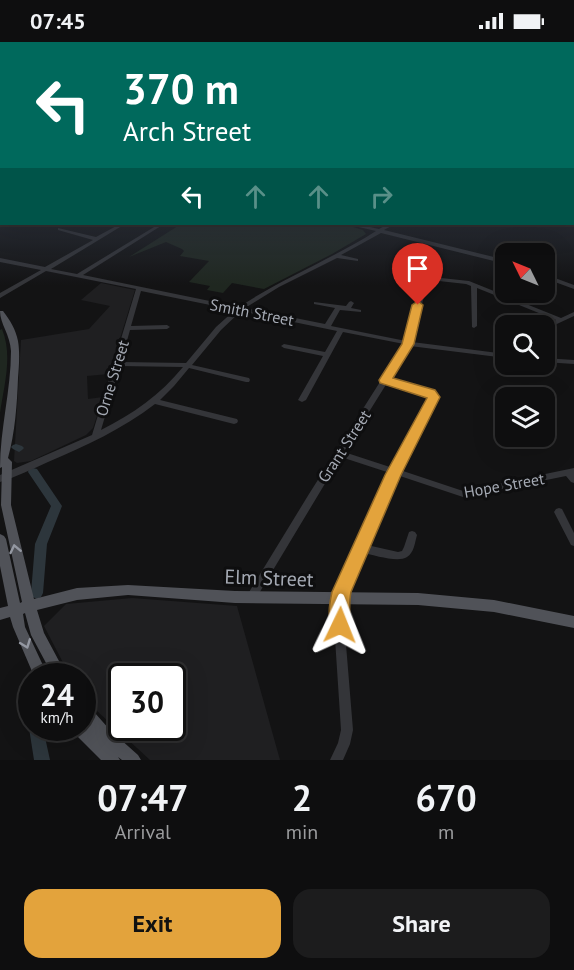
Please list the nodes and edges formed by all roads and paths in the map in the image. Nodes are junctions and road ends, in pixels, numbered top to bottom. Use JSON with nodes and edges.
{"nodes":[{"id":1,"x":121,"y":225,"type":"edge"},
{"id":2,"x":160,"y":225,"type":"edge"},
{"id":3,"x":356,"y":225,"type":"edge"},
{"id":4,"x":388,"y":225,"type":"edge"},
{"id":5,"x":60,"y":230,"type":"dead end"},
{"id":6,"x":379,"y":231,"type":"junction"},
{"id":7,"x":96,"y":239,"type":"junction"},
{"id":8,"x":336,"y":256,"type":"junction"},
{"id":9,"x":495,"y":259,"type":"edge"},
{"id":10,"x":356,"y":260,"type":"dead end"},
{"id":11,"x":0,"y":261,"type":"edge"},
{"id":12,"x":44,"y":270,"type":"junction"},
{"id":13,"x":78,"y":276,"type":"junction"},
{"id":14,"x":432,"y":279,"type":"dead end"},
{"id":15,"x":555,"y":280,"type":"edge"},
{"id":16,"x":474,"y":285,"type":"junction"},
{"id":17,"x":574,"y":287,"type":"edge"},
{"id":18,"x":139,"y":289,"type":"junction"},
{"id":19,"x":423,"y":289,"type":"dead end"},
{"id":20,"x":0,"y":296,"type":"edge"},
{"id":21,"x":316,"y":303,"type":"dead end"},
{"id":22,"x":351,"y":303,"type":"dead end"},
{"id":23,"x":338,"y":308,"type":"junction"},
{"id":24,"x":240,"y":309,"type":"junction"},
{"id":25,"x":359,"y":311,"type":"dead end"},
{"id":26,"x":0,"y":313,"type":"edge"},
{"id":27,"x":574,"y":314,"type":"edge"},
{"id":28,"x":561,"y":320,"type":"junction"},
{"id":29,"x":555,"y":323,"type":"edge"},
{"id":30,"x":474,"y":326,"type":"dead end"},
{"id":31,"x":167,"y":327,"type":"dead end"},
{"id":32,"x":327,"y":327,"type":"junction"},
{"id":33,"x":126,"y":328,"type":"junction"},
{"id":34,"x":341,"y":330,"type":"junction"},
{"id":35,"x":408,"y":344,"type":"junction"},
{"id":36,"x":284,"y":345,"type":"dead end"},
{"id":37,"x":495,"y":355,"type":"edge"},
{"id":38,"x":328,"y":356,"type":"junction"},
{"id":39,"x":555,"y":361,"type":"edge"},
{"id":40,"x":574,"y":362,"type":"edge"},
{"id":41,"x":116,"y":363,"type":"junction"},
{"id":42,"x":187,"y":366,"type":"junction"},
{"id":43,"x":246,"y":380,"type":"dead end"},
{"id":44,"x":385,"y":380,"type":"junction"},
{"id":45,"x":302,"y":400,"type":"dead end"},
{"id":46,"x":154,"y":401,"type":"junction"},
{"id":47,"x":234,"y":421,"type":"dead end"},
{"id":48,"x":96,"y":435,"type":"junction"},
{"id":49,"x":339,"y":453,"type":"junction"},
{"id":50,"x":2,"y":462,"type":"edge"},
{"id":51,"x":395,"y":471,"type":"junction"},
{"id":52,"x":572,"y":475,"type":"edge"},
{"id":53,"x":3,"y":478,"type":"edge"},
{"id":54,"x":559,"y":512,"type":"dead end"},
{"id":55,"x":412,"y":535,"type":"dead end"},
{"id":56,"x":0,"y":539,"type":"edge"},
{"id":57,"x":574,"y":542,"type":"edge"},
{"id":58,"x":360,"y":548,"type":"junction"},
{"id":59,"x":251,"y":597,"type":"junction"},
{"id":60,"x":340,"y":599,"type":"junction"},
{"id":61,"x":31,"y":605,"type":"junction"},
{"id":62,"x":15,"y":610,"type":"junction"},
{"id":63,"x":0,"y":614,"type":"edge"},
{"id":64,"x":574,"y":622,"type":"edge"},
{"id":65,"x":34,"y":663,"type":"edge"},
{"id":66,"x":53,"y":663,"type":"edge"},
{"id":67,"x":96,"y":723,"type":"edge"},
{"id":68,"x":92,"y":741,"type":"edge"},
{"id":69,"x":112,"y":760,"type":"edge"},
{"id":70,"x":133,"y":760,"type":"edge"},
{"id":71,"x":336,"y":760,"type":"edge"}],
"edges":[{"from":1,"to":7,"type":"street"},
{"from":2,"to":13,"type":"street"},
{"from":3,"to":6,"type":"street"},
{"from":4,"to":6,"type":"street"},
{"from":5,"to":7,"type":"street"},
{"from":6,"to":8,"type":"street"},
{"from":6,"to":9,"type":"street"},
{"from":7,"to":12,"type":"street"},
{"from":8,"to":10,"type":"street"},
{"from":8,"to":24,"type":"street"},
{"from":11,"to":12,"type":"street","name":"Smith Street"},
{"from":12,"to":13,"type":"street","name":"Smith Street"},
{"from":12,"to":20,"type":"street"},
{"from":13,"to":18,"type":"street","name":"Smith Street"},
{"from":14,"to":16,"type":"street"},
{"from":15,"to":17,"type":"street"},
{"from":16,"to":28,"type":"street"},
{"from":16,"to":30,"type":"street"},
{"from":18,"to":24,"type":"street","name":"Smith Street"},
{"from":18,"to":33,"type":"street","name":"Orne Street"},
{"from":19,"to":35,"type":"street","name":"Grant Street"},
{"from":21,"to":23,"type":"street"},
{"from":22,"to":23,"type":"street"},
{"from":23,"to":25,"type":"street"},
{"from":23,"to":32,"type":"street"},
{"from":24,"to":32,"type":"street","name":"Smith Street"},
{"from":24,"to":42,"type":"street"},
{"from":26,"to":50,"type":"main road"},
{"from":27,"to":28,"type":"street"},
{"from":28,"to":29,"type":"street"},
{"from":31,"to":33,"type":"street"},
{"from":32,"to":34,"type":"street","name":"Smith Street"},
{"from":33,"to":41,"type":"street","name":"Orne Street"},
{"from":34,"to":35,"type":"street","name":"Smith Street"},
{"from":34,"to":38,"type":"street"},
{"from":35,"to":37,"type":"street","name":"Smith Street"},
{"from":35,"to":44,"type":"street","name":"Grant Street"},
{"from":36,"to":38,"type":"street"},
{"from":38,"to":45,"type":"street"},
{"from":39,"to":40,"type":"street"},
{"from":41,"to":42,"type":"street"},
{"from":41,"to":48,"type":"street","name":"Orne Street"},
{"from":42,"to":43,"type":"street"},
{"from":42,"to":46,"type":"street"},
{"from":44,"to":49,"type":"street","name":"Grant Street"},
{"from":44,"to":51,"type":"street"},
{"from":46,"to":47,"type":"street"},
{"from":46,"to":48,"type":"street"},
{"from":48,"to":53,"type":"street","name":"Orne Street"},
{"from":49,"to":51,"type":"street","name":"Hope Street"},
{"from":49,"to":59,"type":"street","name":"Grant Street"},
{"from":50,"to":53,"type":"main road"},
{"from":51,"to":52,"type":"street","name":"Hope Street"},
{"from":51,"to":58,"type":"street"},
{"from":61,"to":53,"type":"main road","one_way":true},
{"from":54,"to":57,"type":"street"},
{"from":55,"to":58,"type":"street"},
{"from":56,"to":62,"type":"main road"},
{"from":58,"to":60,"type":"street"},
{"from":59,"to":60,"type":"main road","name":"Elm Street"},
{"from":59,"to":61,"type":"main road","name":"Elm Street"},
{"from":60,"to":64,"type":"main road","name":"Elm Street"},
{"from":60,"to":71,"type":"street"},
{"from":61,"to":62,"type":"main road","name":"Elm Street"},
{"from":61,"to":66,"type":"main road"},
{"from":62,"to":63,"type":"main road","name":"Elm Street"},
{"from":62,"to":65,"type":"main road","one_way":true},
{"from":67,"to":70,"type":"main road"},
{"from":68,"to":69,"type":"main road"}]}
